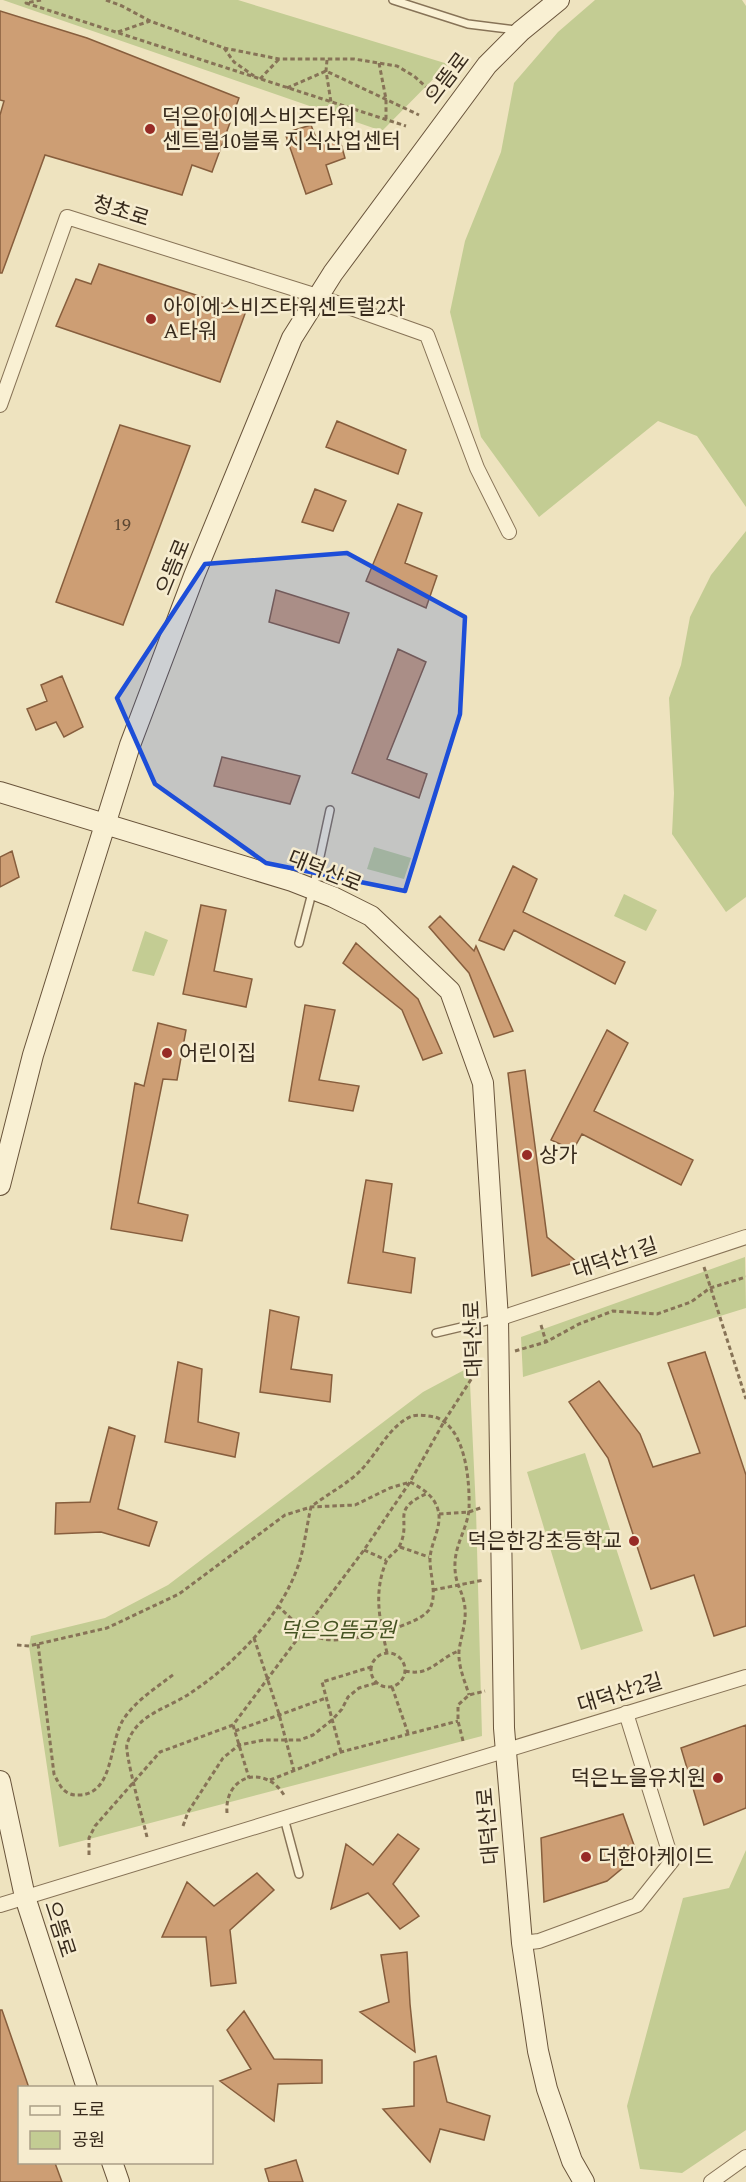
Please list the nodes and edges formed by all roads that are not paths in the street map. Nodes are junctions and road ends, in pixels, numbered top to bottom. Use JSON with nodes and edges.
{"nodes":[{"id":1,"x":393,"y":0,"type":"edge"},
{"id":2,"x":559,"y":0,"type":"edge"},
{"id":3,"x":520,"y":31,"type":"junction"},
{"id":4,"x":317,"y":296,"type":"junction"},
{"id":5,"x":0,"y":405,"type":"edge"},
{"id":6,"x":509,"y":532,"type":"dead end"},
{"id":7,"x":0,"y":792,"type":"edge"},
{"id":8,"x":330,"y":810,"type":"dead end"},
{"id":9,"x":105,"y":824,"type":"junction"},
{"id":10,"x":313,"y":889,"type":"junction"},
{"id":11,"x":299,"y":943,"type":"dead end"},
{"id":12,"x":0,"y":1185,"type":"edge"},
{"id":13,"x":746,"y":1237,"type":"edge"},
{"id":14,"x":498,"y":1319,"type":"junction"},
{"id":15,"x":436,"y":1333,"type":"dead end"},
{"id":16,"x":746,"y":1677,"type":"edge"},
{"id":17,"x":626,"y":1713,"type":"junction"},
{"id":18,"x":506,"y":1750,"type":"junction"},
{"id":19,"x":0,"y":1781,"type":"edge"},
{"id":20,"x":284,"y":1818,"type":"junction"},
{"id":21,"x":299,"y":1874,"type":"dead end"},
{"id":22,"x":25,"y":1897,"type":"junction"},
{"id":23,"x":0,"y":1905,"type":"edge"},
{"id":24,"x":522,"y":1943,"type":"junction"},
{"id":25,"x":86,"y":2086,"type":"edge"},
{"id":26,"x":746,"y":2157,"type":"edge"},
{"id":27,"x":112,"y":2164,"type":"edge"},
{"id":28,"x":119,"y":2182,"type":"edge"},
{"id":29,"x":584,"y":2182,"type":"edge"},
{"id":30,"x":711,"y":2182,"type":"edge"}],
"edges":[{"from":1,"to":3,"type":"lane"},
{"from":2,"to":3,"type":"street","name":"으뜸로"},
{"from":3,"to":4,"type":"street","name":"으뜸로"},
{"from":4,"to":5,"type":"street","name":"청초로"},
{"from":4,"to":6,"type":"street"},
{"from":4,"to":9,"type":"street","name":"으뜸로"},
{"from":7,"to":9,"type":"street","name":"대덕산로"},
{"from":8,"to":10,"type":"lane"},
{"from":9,"to":10,"type":"street","name":"대덕산로"},
{"from":9,"to":12,"type":"street","name":"으뜸로"},
{"from":10,"to":11,"type":"lane"},
{"from":10,"to":14,"type":"street","name":"대덕산로"},
{"from":13,"to":14,"type":"street","name":"대덕산1길"},
{"from":14,"to":15,"type":"lane"},
{"from":14,"to":18,"type":"street","name":"대덕산로"},
{"from":16,"to":17,"type":"street","name":"대덕산2길"},
{"from":17,"to":18,"type":"street","name":"대덕산2길"},
{"from":17,"to":24,"type":"street"},
{"from":18,"to":20,"type":"street","name":"대덕산2길"},
{"from":18,"to":24,"type":"street","name":"대덕산로"},
{"from":19,"to":22,"type":"street","name":"으뜸로"},
{"from":20,"to":21,"type":"lane"},
{"from":20,"to":22,"type":"street","name":"대덕산2길"},
{"from":22,"to":23,"type":"street"},
{"from":22,"to":25,"type":"street","name":"으뜸로"},
{"from":24,"to":29,"type":"street","name":"대덕산로"},
{"from":26,"to":30,"type":"street"},
{"from":27,"to":28,"type":"street"}]}
